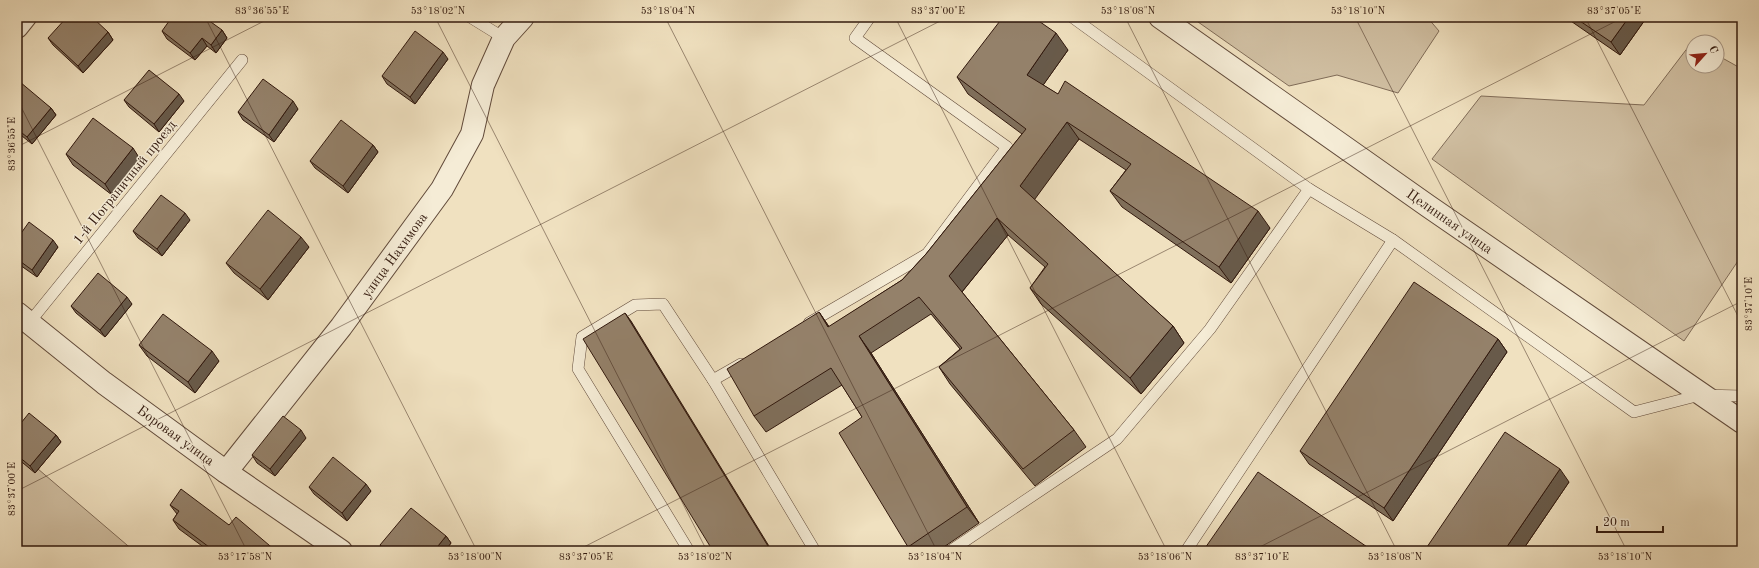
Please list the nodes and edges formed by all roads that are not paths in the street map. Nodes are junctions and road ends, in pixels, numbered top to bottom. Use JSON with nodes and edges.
{"nodes":[{"id":1,"x":25,"y":17,"type":"edge"},
{"id":2,"x":470,"y":17,"type":"edge"},
{"id":3,"x":523,"y":17,"type":"edge"},
{"id":4,"x":870,"y":17,"type":"edge"},
{"id":5,"x":1072,"y":17,"type":"edge"},
{"id":6,"x":1160,"y":17,"type":"edge"},
{"id":7,"x":17,"y":27,"type":"edge"},
{"id":8,"x":504,"y":38,"type":"junction"},
{"id":9,"x":242,"y":60,"type":"dead end"},
{"id":10,"x":1308,"y":189,"type":"junction"},
{"id":11,"x":1393,"y":240,"type":"junction"},
{"id":12,"x":23,"y":318,"type":"edge"},
{"id":13,"x":800,"y":329,"type":"edge"},
{"id":14,"x":753,"y":356,"type":"edge"},
{"id":15,"x":713,"y":380,"type":"junction"},
{"id":16,"x":1700,"y":395,"type":"junction"},
{"id":17,"x":1742,"y":396,"type":"edge"},
{"id":18,"x":1742,"y":422,"type":"edge"},
{"id":19,"x":226,"y":472,"type":"junction"},
{"id":20,"x":341,"y":551,"type":"edge"},
{"id":21,"x":689,"y":551,"type":"edge"},
{"id":22,"x":815,"y":551,"type":"edge"},
{"id":23,"x":950,"y":551,"type":"edge"},
{"id":24,"x":1186,"y":551,"type":"edge"}],
"edges":[{"from":1,"to":7,"type":"street"},
{"from":2,"to":8,"type":"lane"},
{"from":3,"to":8,"type":"street","name":"улица Нахимова"},
{"from":4,"to":13,"type":"lane"},
{"from":5,"to":10,"type":"lane"},
{"from":6,"to":16,"type":"street","name":"Целинная улица"},
{"from":8,"to":19,"type":"street","name":"улица Нахимова"},
{"from":9,"to":12,"type":"lane","name":"1-й Пограничный проезд"},
{"from":10,"to":11,"type":"lane"},
{"from":10,"to":23,"type":"lane"},
{"from":11,"to":16,"type":"lane"},
{"from":11,"to":24,"type":"lane"},
{"from":12,"to":19,"type":"street","name":"Боровая улица"},
{"from":14,"to":15,"type":"lane"},
{"from":15,"to":21,"type":"lane"},
{"from":15,"to":22,"type":"lane"},
{"from":16,"to":17,"type":"lane"},
{"from":16,"to":18,"type":"street","name":"Целинная улица"},
{"from":19,"to":20,"type":"street","name":"Боровая улица"}]}
